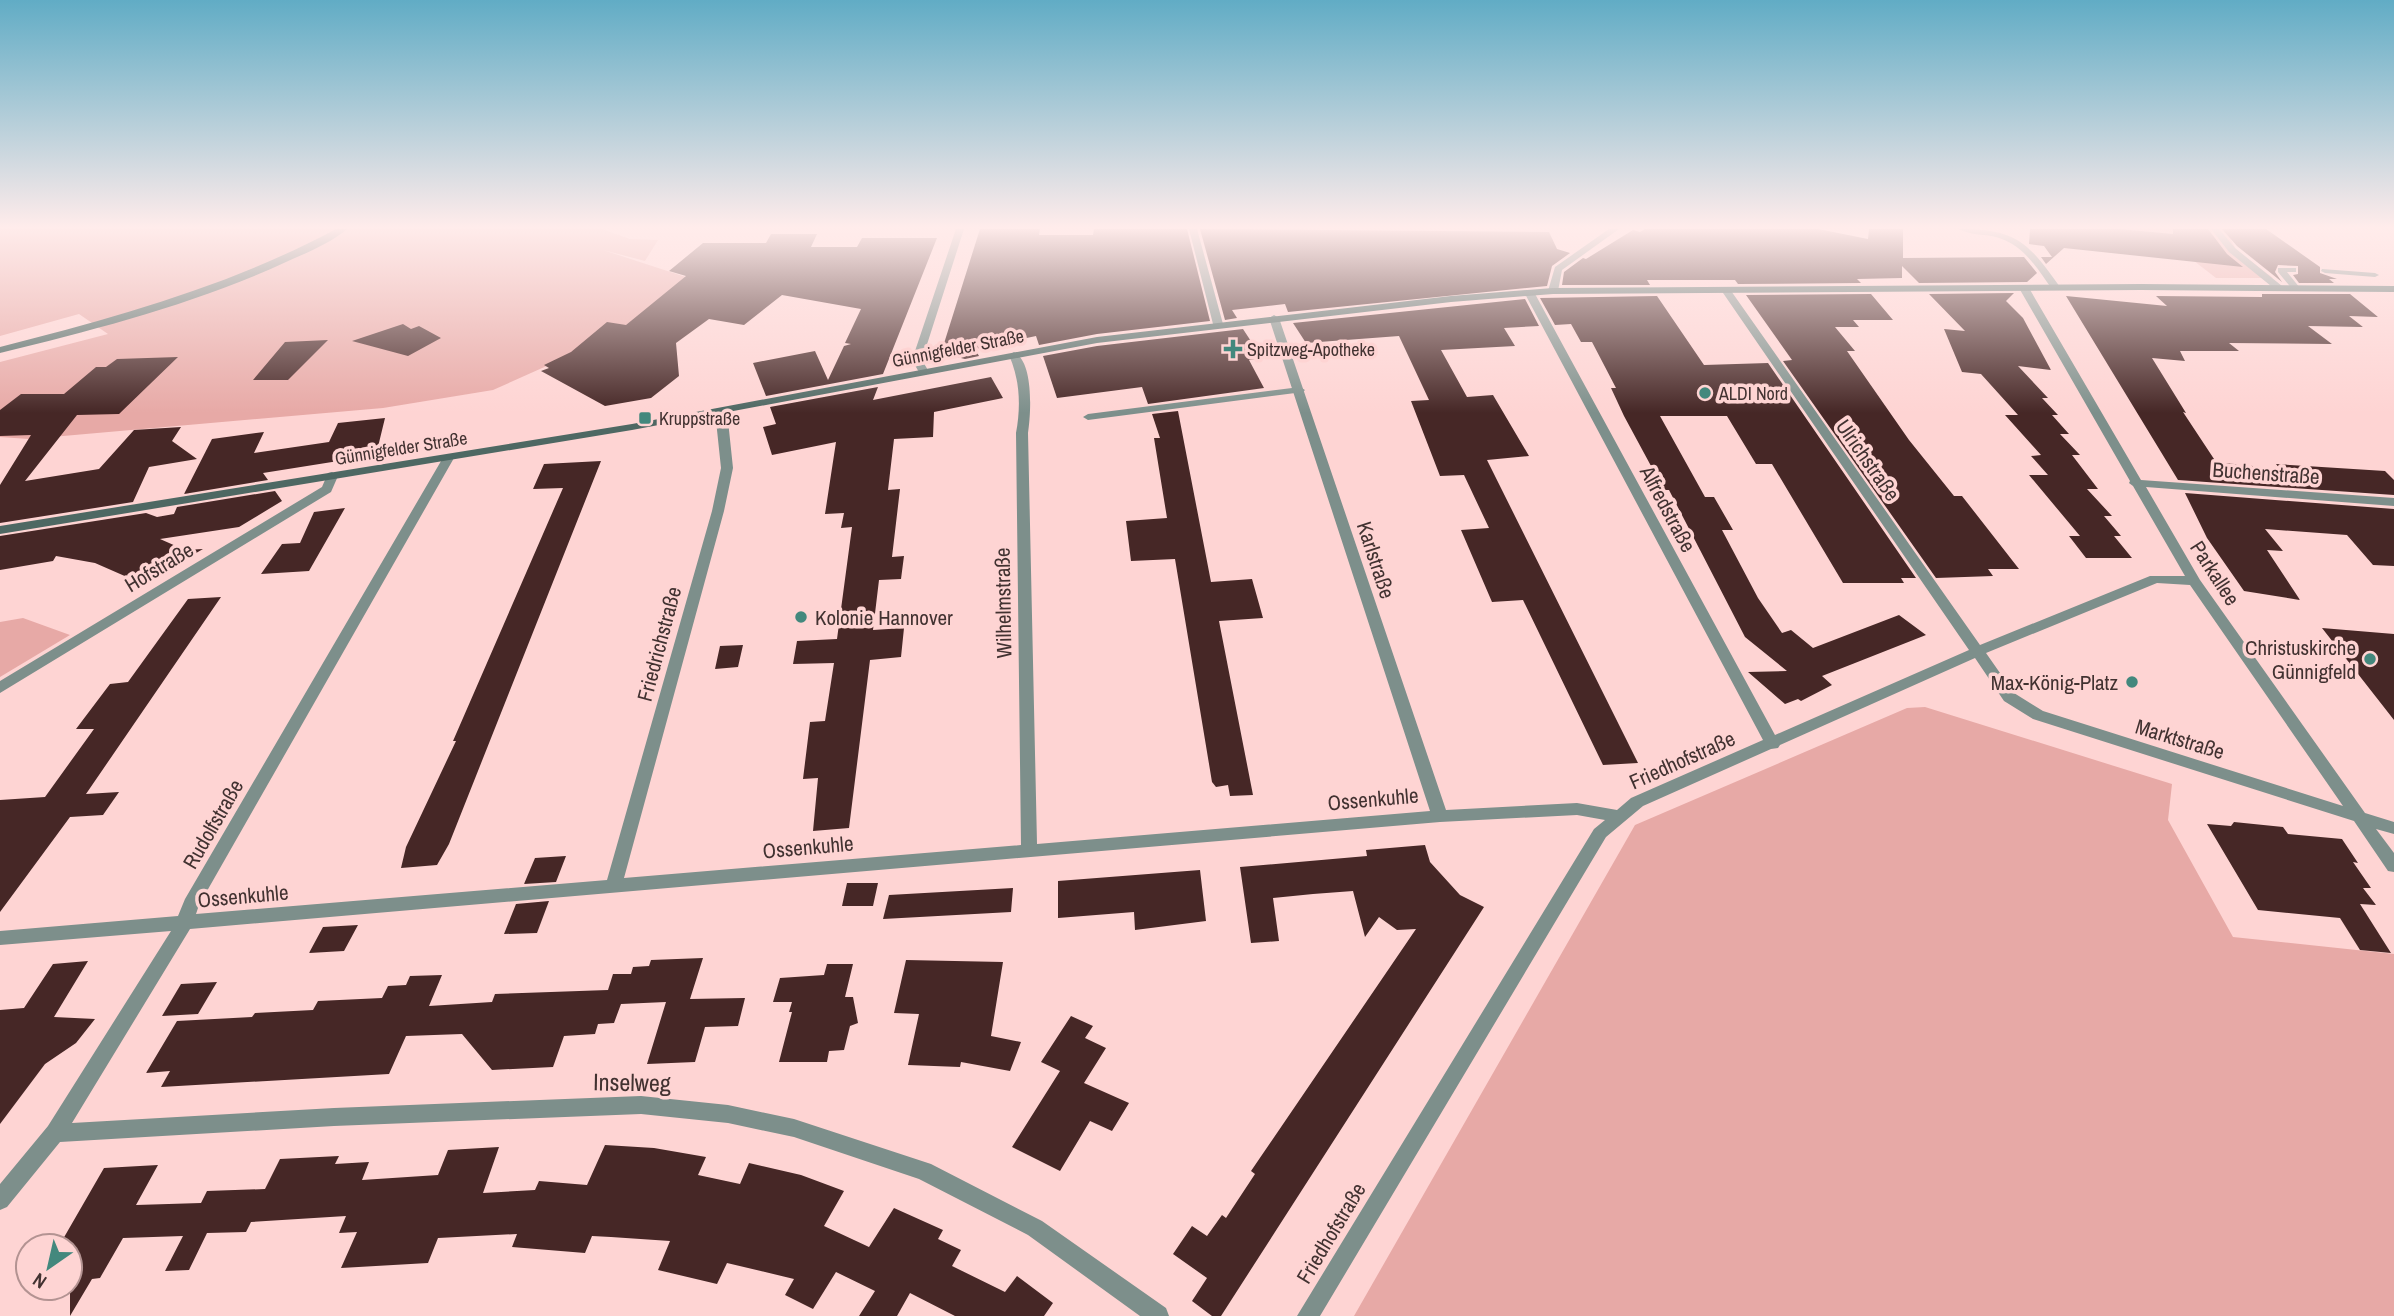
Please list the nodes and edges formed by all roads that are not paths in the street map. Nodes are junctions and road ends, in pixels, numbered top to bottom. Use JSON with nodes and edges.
{"nodes":[{"id":1,"x":203,"y":290,"type":"edge"},
{"id":2,"x":940,"y":290,"type":"edge"},
{"id":3,"x":1209,"y":290,"type":"edge"},
{"id":4,"x":1654,"y":290,"type":"edge"},
{"id":5,"x":1726,"y":290,"type":"edge"},
{"id":6,"x":2025,"y":290,"type":"edge"},
{"id":7,"x":1553,"y":291,"type":"joint"},
{"id":8,"x":1529,"y":292,"type":"junction"},
{"id":9,"x":1274,"y":318,"type":"junction"},
{"id":10,"x":1218,"y":324,"type":"junction"},
{"id":11,"x":0,"y":350,"type":"edge"},
{"id":12,"x":1014,"y":355,"type":"junction"},
{"id":13,"x":924,"y":372,"type":"junction"},
{"id":14,"x":1300,"y":390,"type":"junction"},
{"id":15,"x":721,"y":411,"type":"junction"},
{"id":16,"x":1088,"y":417,"type":"dead end"},
{"id":17,"x":448,"y":458,"type":"junction"},
{"id":18,"x":332,"y":476,"type":"junction"},
{"id":19,"x":2135,"y":483,"type":"junction"},
{"id":20,"x":2394,"y":502,"type":"edge"},
{"id":21,"x":0,"y":530,"type":"edge"},
{"id":22,"x":2194,"y":581,"type":"junction"},
{"id":23,"x":1979,"y":651,"type":"junction"},
{"id":24,"x":0,"y":688,"type":"edge"},
{"id":25,"x":1773,"y":744,"type":"junction"},
{"id":26,"x":1440,"y":816,"type":"junction"},
{"id":27,"x":1620,"y":816,"type":"junction"},
{"id":28,"x":2359,"y":817,"type":"junction"},
{"id":29,"x":2394,"y":828,"type":"edge"},
{"id":30,"x":1029,"y":852,"type":"junction"},
{"id":31,"x":2394,"y":866,"type":"edge"},
{"id":32,"x":614,"y":886,"type":"junction"},
{"id":33,"x":184,"y":924,"type":"junction"},
{"id":34,"x":0,"y":938,"type":"edge"},
{"id":35,"x":55,"y":1133,"type":"junction"},
{"id":36,"x":0,"y":1200,"type":"edge"},
{"id":37,"x":1158,"y":1316,"type":"edge"},
{"id":38,"x":1308,"y":1316,"type":"edge"}],
"edges":[{"from":1,"to":11,"type":"street"},
{"from":2,"to":13,"type":"street"},
{"from":3,"to":10,"type":"street"},
{"from":4,"to":7,"type":"street","name":"Günnigfelder Straße"},
{"from":5,"to":23,"type":"street","name":"Ulrichstraße"},
{"from":6,"to":19,"type":"street","name":"Parkallee"},
{"from":7,"to":8,"type":"street","name":"Günnigfelder Straße"},
{"from":8,"to":9,"type":"street","name":"Günnigfelder Straße"},
{"from":8,"to":25,"type":"street","name":"Alfredstraße"},
{"from":9,"to":10,"type":"street","name":"Günnigfelder Straße"},
{"from":9,"to":14,"type":"street","name":"Karlstraße"},
{"from":10,"to":12,"type":"street","name":"Günnigfelder Straße"},
{"from":12,"to":13,"type":"street","name":"Günnigfelder Straße"},
{"from":12,"to":30,"type":"street","name":"Wilhelmstraße"},
{"from":13,"to":15,"type":"street","name":"Günnigfelder Straße"},
{"from":14,"to":16,"type":"lane"},
{"from":14,"to":26,"type":"street","name":"Karlstraße"},
{"from":15,"to":17,"type":"street","name":"Günnigfelder Straße"},
{"from":15,"to":32,"type":"street","name":"Friedrichstraße"},
{"from":17,"to":18,"type":"street","name":"Günnigfelder Straße"},
{"from":17,"to":33,"type":"street","name":"Rudolfstraße"},
{"from":18,"to":21,"type":"street","name":"Günnigfelder Straße"},
{"from":18,"to":24,"type":"street","name":"Hofstraße"},
{"from":19,"to":20,"type":"street","name":"Buchenstraße"},
{"from":19,"to":22,"type":"street","name":"Parkallee"},
{"from":22,"to":23,"type":"street","name":"Friedhofstraße"},
{"from":22,"to":28,"type":"street","name":"Parkallee"},
{"from":23,"to":25,"type":"street","name":"Friedhofstraße"},
{"from":23,"to":28,"type":"street","name":"Marktstraße"},
{"from":25,"to":27,"type":"street","name":"Friedhofstraße"},
{"from":26,"to":27,"type":"street","name":"Ossenkuhle"},
{"from":26,"to":30,"type":"street","name":"Ossenkuhle"},
{"from":27,"to":38,"type":"street","name":"Friedhofstraße"},
{"from":28,"to":29,"type":"street","name":"Marktstraße"},
{"from":28,"to":31,"type":"street","name":"Parkallee"},
{"from":30,"to":32,"type":"street","name":"Ossenkuhle"},
{"from":32,"to":33,"type":"street","name":"Ossenkuhle"},
{"from":33,"to":34,"type":"street","name":"Ossenkuhle"},
{"from":33,"to":35,"type":"street","name":"Rudolfstraße"},
{"from":35,"to":36,"type":"street","name":"Rudolfstraße"},
{"from":35,"to":37,"type":"street","name":"Inselweg"}]}
